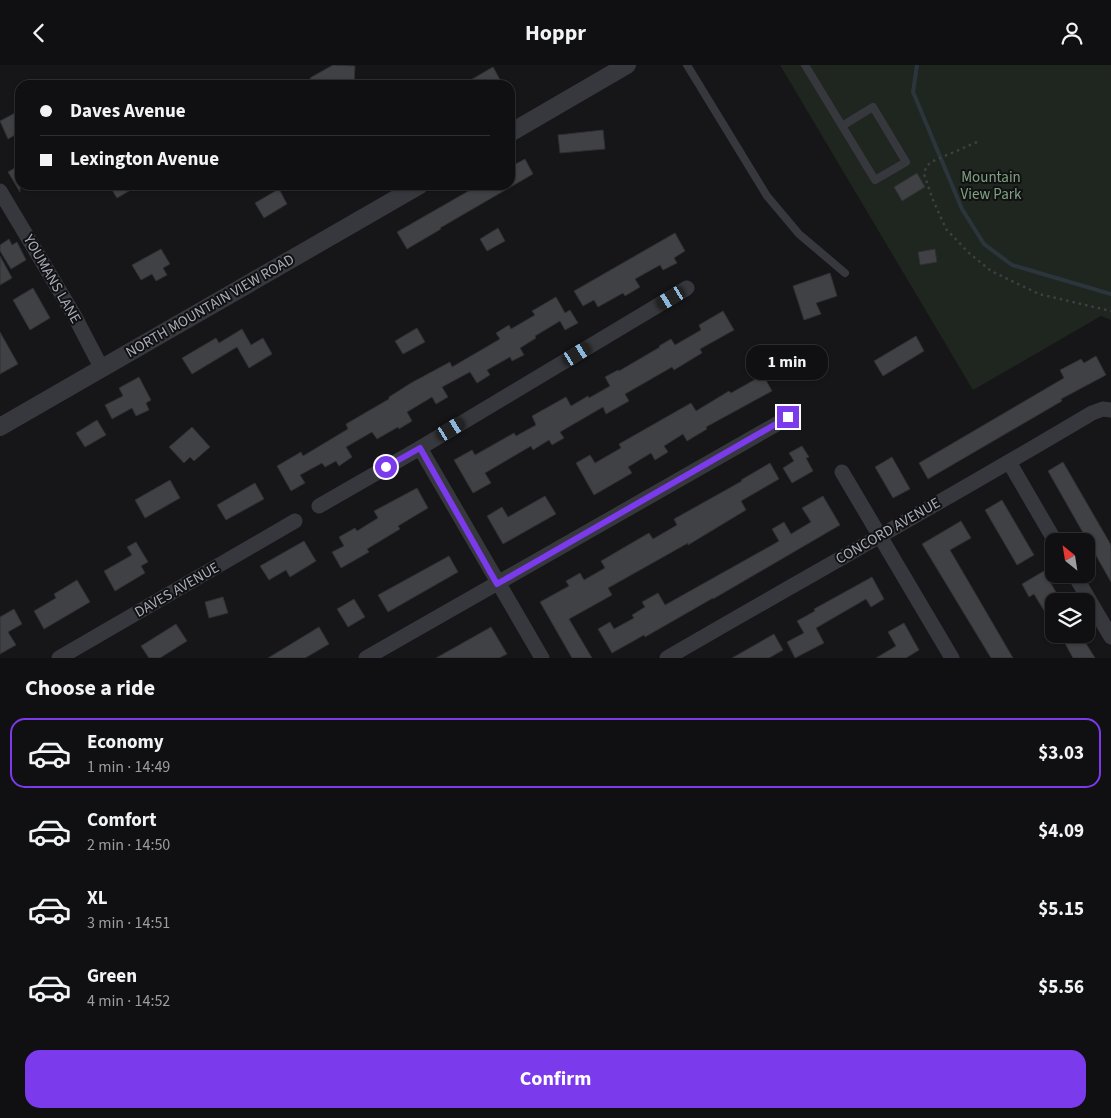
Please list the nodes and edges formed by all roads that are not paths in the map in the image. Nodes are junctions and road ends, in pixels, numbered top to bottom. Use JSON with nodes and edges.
{"nodes":[{"id":1,"x":627,"y":65,"type":"edge"},
{"id":2,"x":686,"y":65,"type":"edge"},
{"id":3,"x":805,"y":65,"type":"edge"},
{"id":4,"x":842,"y":126,"type":"junction"},
{"id":5,"x":515,"y":130,"type":"edge"},
{"id":6,"x":411,"y":190,"type":"edge"},
{"id":7,"x":0,"y":191,"type":"edge"},
{"id":8,"x":845,"y":273,"type":"dead end"},
{"id":9,"x":687,"y":289,"type":"dead end"},
{"id":10,"x":102,"y":369,"type":"junction"},
{"id":11,"x":1111,"y":410,"type":"edge"},
{"id":12,"x":788,"y":417,"type":"dead end"},
{"id":13,"x":0,"y":427,"type":"edge"},
{"id":14,"x":420,"y":448,"type":"junction"},
{"id":15,"x":1009,"y":462,"type":"junction"},
{"id":16,"x":842,"y":471,"type":"dead end"},
{"id":17,"x":319,"y":506,"type":"dead end"},
{"id":18,"x":295,"y":521,"type":"dead end"},
{"id":19,"x":1050,"y":533,"type":"edge"},
{"id":20,"x":879,"y":535,"type":"junction"},
{"id":21,"x":1079,"y":583,"type":"edge"},
{"id":22,"x":497,"y":584,"type":"junction"},
{"id":23,"x":1111,"y":637,"type":"edge"},
{"id":24,"x":59,"y":658,"type":"edge"},
{"id":25,"x":366,"y":658,"type":"edge"},
{"id":26,"x":542,"y":658,"type":"edge"},
{"id":27,"x":667,"y":658,"type":"edge"},
{"id":28,"x":952,"y":658,"type":"edge"}],
"edges":[{"from":1,"to":5,"type":"street"},
{"from":2,"to":8,"type":"lane"},
{"from":3,"to":4,"type":"lane"},
{"from":4,"to":4,"type":"lane"},
{"from":6,"to":10,"type":"street","name":"NORTH MOUNTAIN VIEW ROAD"},
{"from":7,"to":10,"type":"street","name":"YOUMANS LANE"},
{"from":9,"to":14,"type":"street"},
{"from":10,"to":13,"type":"street","name":"NORTH MOUNTAIN VIEW ROAD"},
{"from":11,"to":15,"type":"street","name":"CONCORD AVENUE"},
{"from":12,"to":22,"type":"street"},
{"from":14,"to":17,"type":"street"},
{"from":14,"to":22,"type":"street"},
{"from":15,"to":19,"type":"street"},
{"from":15,"to":20,"type":"street","name":"CONCORD AVENUE"},
{"from":16,"to":20,"type":"street"},
{"from":18,"to":24,"type":"street","name":"DAVES AVENUE"},
{"from":20,"to":27,"type":"street","name":"CONCORD AVENUE"},
{"from":20,"to":28,"type":"street"},
{"from":21,"to":23,"type":"street"},
{"from":22,"to":25,"type":"street"},
{"from":22,"to":26,"type":"street"}]}
